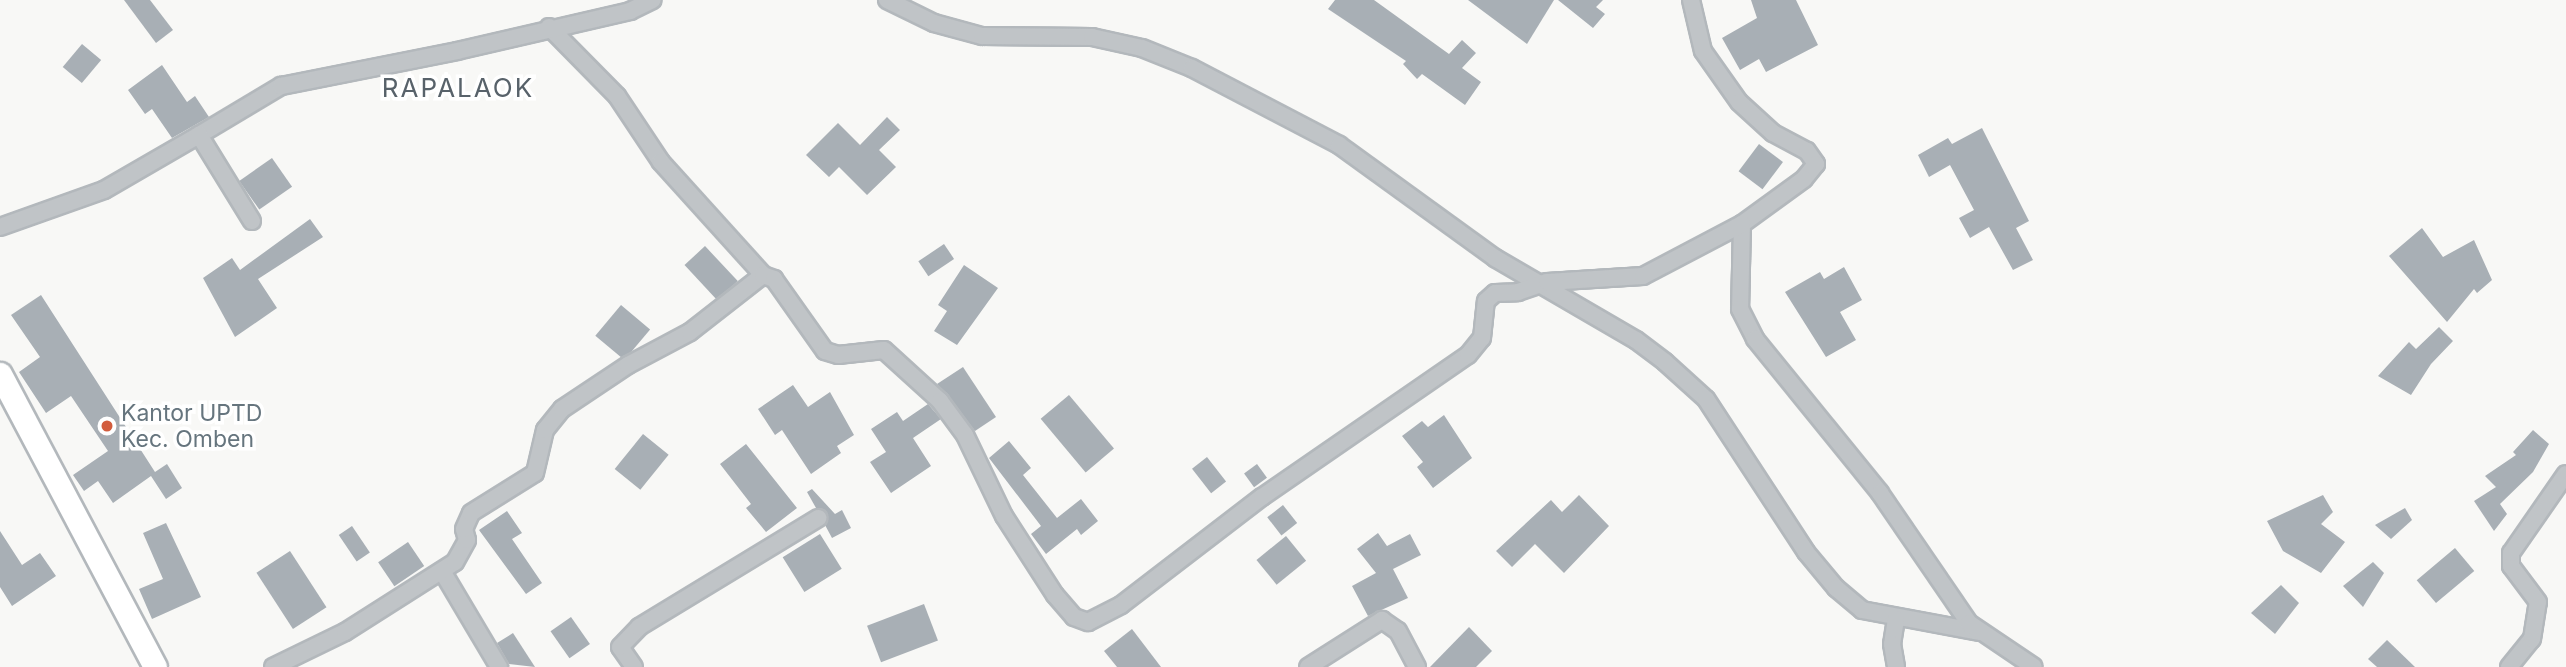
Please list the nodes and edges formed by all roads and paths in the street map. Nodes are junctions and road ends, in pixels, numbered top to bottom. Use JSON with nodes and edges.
{"nodes":[{"id":1,"x":653,"y":0,"type":"edge"},
{"id":2,"x":887,"y":0,"type":"edge"},
{"id":3,"x":1691,"y":0,"type":"edge"},
{"id":4,"x":549,"y":27,"type":"junction"},
{"id":5,"x":199,"y":135,"type":"junction"},
{"id":6,"x":252,"y":221,"type":"dead end"},
{"id":7,"x":1742,"y":223,"type":"junction"},
{"id":8,"x":0,"y":227,"type":"edge"},
{"id":9,"x":763,"y":275,"type":"junction"},
{"id":10,"x":1540,"y":284,"type":"junction"},
{"id":11,"x":0,"y":374,"type":"edge"},
{"id":12,"x":2566,"y":474,"type":"edge"},
{"id":13,"x":818,"y":518,"type":"dead end"},
{"id":14,"x":442,"y":571,"type":"junction"},
{"id":15,"x":1896,"y":619,"type":"junction"},
{"id":16,"x":1979,"y":632,"type":"junction"},
{"id":17,"x":155,"y":667,"type":"edge"},
{"id":18,"x":273,"y":667,"type":"edge"},
{"id":19,"x":499,"y":667,"type":"edge"},
{"id":20,"x":634,"y":667,"type":"edge"},
{"id":21,"x":1308,"y":667,"type":"edge"},
{"id":22,"x":1417,"y":667,"type":"edge"},
{"id":23,"x":1896,"y":667,"type":"edge"},
{"id":24,"x":2034,"y":667,"type":"edge"},
{"id":25,"x":2509,"y":667,"type":"edge"}],
"edges":[{"from":1,"to":4,"type":"street"},
{"from":2,"to":10,"type":"street"},
{"from":3,"to":7,"type":"street"},
{"from":4,"to":5,"type":"street"},
{"from":4,"to":9,"type":"street"},
{"from":5,"to":6,"type":"street"},
{"from":5,"to":8,"type":"street"},
{"from":7,"to":10,"type":"street"},
{"from":7,"to":16,"type":"street"},
{"from":9,"to":10,"type":"street"},
{"from":9,"to":14,"type":"street"},
{"from":10,"to":15,"type":"street"},
{"from":11,"to":17,"type":"street"},
{"from":12,"to":25,"type":"street"},
{"from":13,"to":20,"type":"street"},
{"from":14,"to":18,"type":"street"},
{"from":14,"to":19,"type":"street"},
{"from":15,"to":16,"type":"street"},
{"from":15,"to":23,"type":"street"},
{"from":16,"to":24,"type":"street"},
{"from":21,"to":22,"type":"street"}]}
